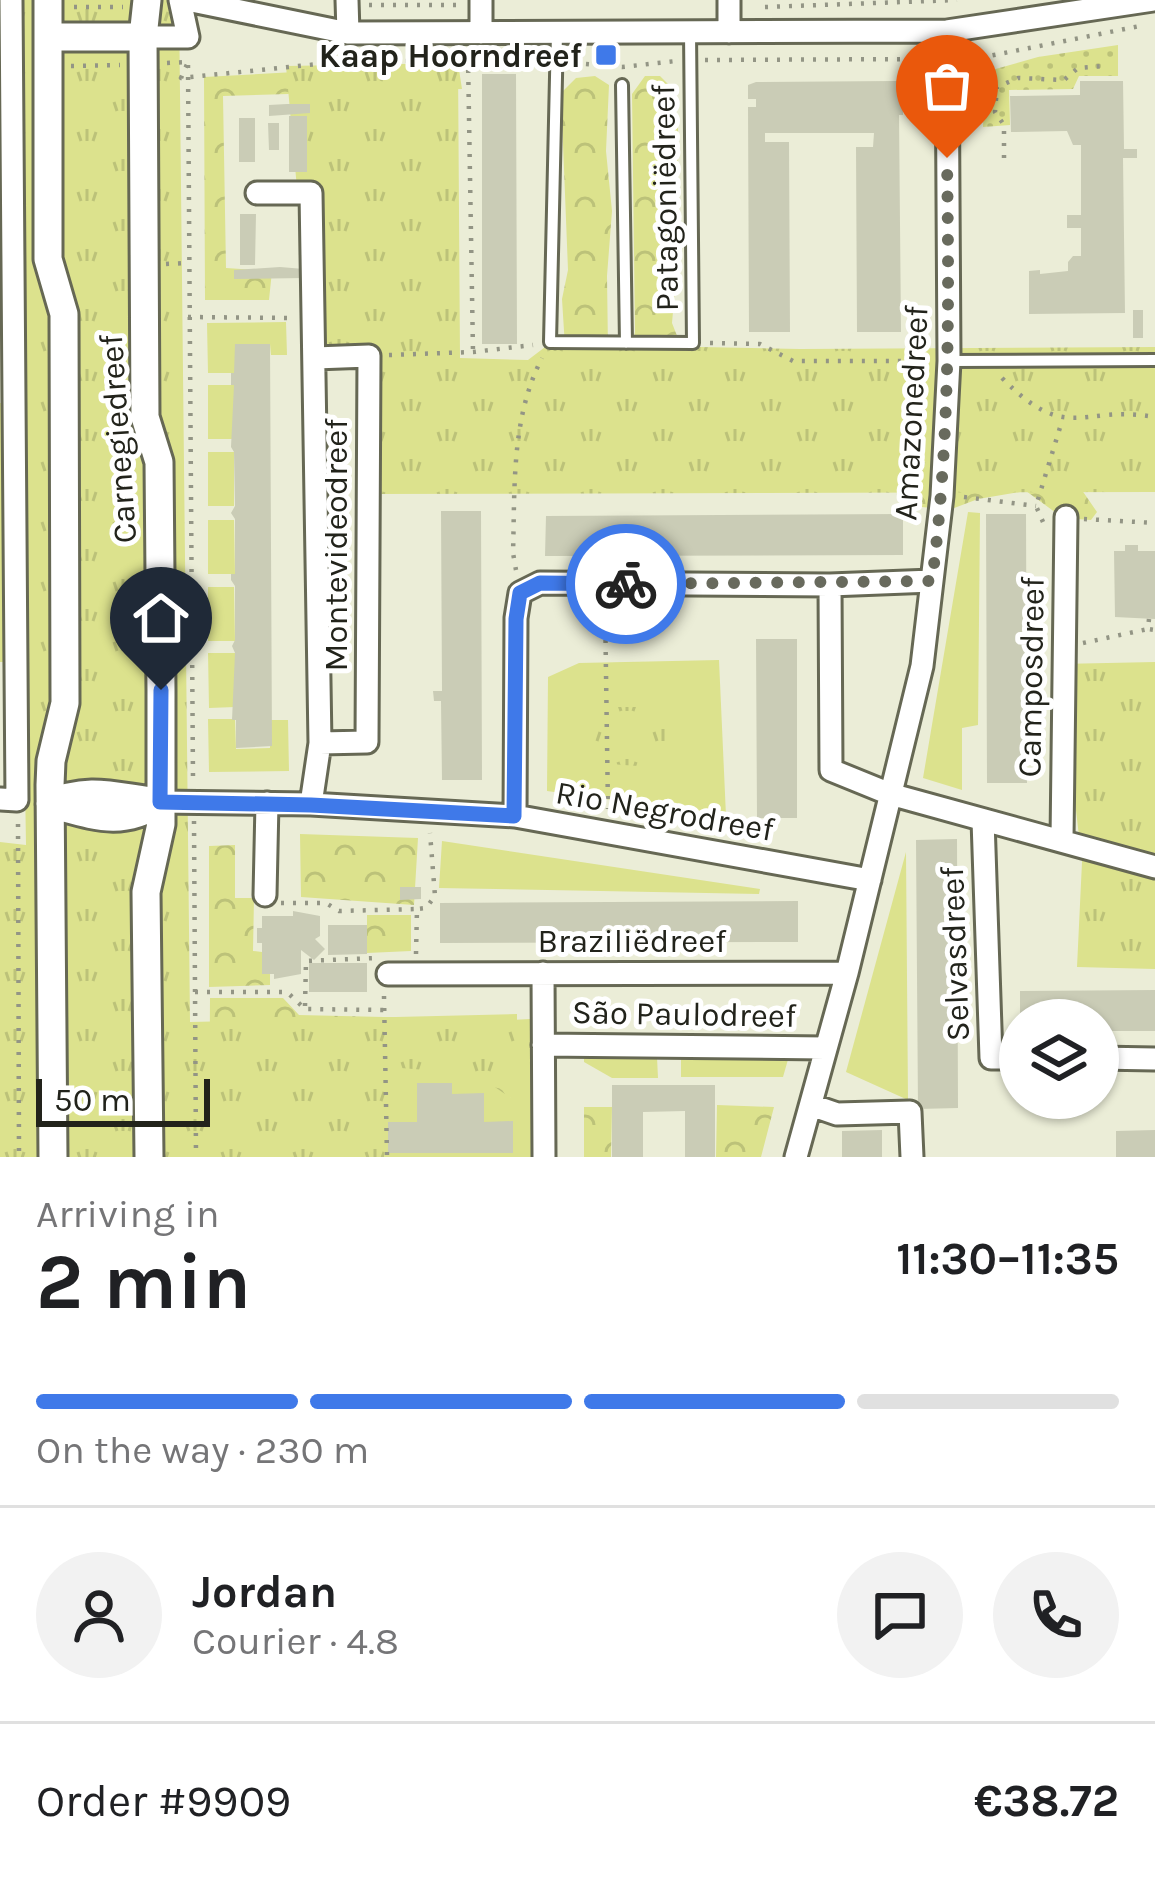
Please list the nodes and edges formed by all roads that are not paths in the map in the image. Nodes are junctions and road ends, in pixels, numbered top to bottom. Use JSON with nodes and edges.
{"nodes":[{"id":1,"x":11,"y":0,"type":"edge"},
{"id":2,"x":183,"y":0,"type":"edge"},
{"id":3,"x":1153,"y":0,"type":"edge"},
{"id":4,"x":347,"y":2,"type":"edge"},
{"id":5,"x":147,"y":3,"type":"edge"},
{"id":6,"x":48,"y":4,"type":"edge"},
{"id":7,"x":729,"y":4,"type":"edge"},
{"id":8,"x":481,"y":5,"type":"edge"},
{"id":9,"x":690,"y":32,"type":"junction"},
{"id":10,"x":729,"y":32,"type":"junction"},
{"id":11,"x":947,"y":32,"type":"junction"},
{"id":12,"x":474,"y":33,"type":"junction"},
{"id":13,"x":557,"y":33,"type":"junction"},
{"id":14,"x":348,"y":34,"type":"junction"},
{"id":15,"x":6,"y":38,"type":"edge"},
{"id":16,"x":143,"y":51,"type":"junction"},
{"id":17,"x":48,"y":52,"type":"junction"},
{"id":18,"x":622,"y":85,"type":"dead end"},
{"id":19,"x":257,"y":193,"type":"dead end"},
{"id":20,"x":6,"y":288,"type":"edge"},
{"id":21,"x":626,"y":343,"type":"junction"},
{"id":22,"x":315,"y":358,"type":"junction"},
{"id":23,"x":1155,"y":360,"type":"edge"},
{"id":24,"x":949,"y":361,"type":"junction"},
{"id":25,"x":6,"y":403,"type":"edge"},
{"id":26,"x":1066,"y":517,"type":"road end"},
{"id":27,"x":932,"y":581,"type":"junction"},
{"id":28,"x":830,"y":585,"type":"junction"},
{"id":29,"x":7,"y":675,"type":"edge"},
{"id":30,"x":320,"y":743,"type":"junction"},
{"id":31,"x":890,"y":794,"type":"junction"},
{"id":32,"x":9,"y":800,"type":"edge"},
{"id":33,"x":160,"y":802,"type":"junction"},
{"id":34,"x":267,"y":803,"type":"junction"},
{"id":35,"x":50,"y":805,"type":"junction"},
{"id":36,"x":311,"y":805,"type":"junction"},
{"id":37,"x":514,"y":816,"type":"junction"},
{"id":38,"x":983,"y":820,"type":"junction"},
{"id":39,"x":1062,"y":838,"type":"junction"},
{"id":40,"x":1155,"y":867,"type":"edge"},
{"id":41,"x":870,"y":880,"type":"junction"},
{"id":42,"x":265,"y":895,"type":"road end"},
{"id":43,"x":391,"y":963,"type":"road end"},
{"id":44,"x":543,"y":973,"type":"junction"},
{"id":45,"x":847,"y":974,"type":"junction"},
{"id":46,"x":543,"y":1045,"type":"junction"},
{"id":47,"x":825,"y":1048,"type":"junction"},
{"id":48,"x":999,"y":1058,"type":"edge"},
{"id":49,"x":1119,"y":1058,"type":"edge"},
{"id":50,"x":1155,"y":1058,"type":"edge"},
{"id":51,"x":811,"y":1105,"type":"junction"},
{"id":52,"x":53,"y":1157,"type":"edge"},
{"id":53,"x":148,"y":1157,"type":"edge"},
{"id":54,"x":544,"y":1157,"type":"edge"},
{"id":55,"x":796,"y":1157,"type":"edge"},
{"id":56,"x":912,"y":1157,"type":"edge"}],
"edges":[{"from":1,"to":15,"type":"street"},
{"from":2,"to":14,"type":"street"},
{"from":2,"to":16,"type":"street"},
{"from":3,"to":11,"type":"street"},
{"from":4,"to":14,"type":"street"},
{"from":5,"to":16,"type":"street","name":"Carnegiedreef"},
{"from":6,"to":17,"type":"street","name":"Carnegiedreef"},
{"from":7,"to":10,"type":"street"},
{"from":8,"to":12,"type":"street"},
{"from":9,"to":10,"type":"street"},
{"from":9,"to":13,"type":"street"},
{"from":9,"to":21,"type":"lane","name":"Patagoniëdreef"},
{"from":10,"to":11,"type":"street"},
{"from":11,"to":24,"type":"street","name":"Amazonedreef"},
{"from":12,"to":13,"type":"street"},
{"from":12,"to":14,"type":"street"},
{"from":13,"to":21,"type":"lane","name":"Patagoniëdreef"},
{"from":15,"to":17,"type":"street"},
{"from":15,"to":20,"type":"street"},
{"from":16,"to":17,"type":"street"},
{"from":16,"to":33,"type":"street","name":"Carnegiedreef"},
{"from":17,"to":35,"type":"street","name":"Carnegiedreef"},
{"from":18,"to":21,"type":"lane"},
{"from":19,"to":22,"type":"street","name":"Montevideodreef"},
{"from":20,"to":25,"type":"street"},
{"from":22,"to":30,"type":"street","name":"Montevideodreef"},
{"from":22,"to":30,"type":"street","name":"Montevideodreef"},
{"from":23,"to":24,"type":"lane"},
{"from":24,"to":27,"type":"street","name":"Amazonedreef"},
{"from":25,"to":29,"type":"street"},
{"from":26,"to":39,"type":"street","name":"Camposdreef"},
{"from":27,"to":28,"type":"street"},
{"from":27,"to":31,"type":"street","name":"Amazonedreef"},
{"from":28,"to":31,"type":"street"},
{"from":28,"to":37,"type":"street"},
{"from":29,"to":32,"type":"street"},
{"from":30,"to":36,"type":"street","name":"Montevideodreef"},
{"from":31,"to":38,"type":"street"},
{"from":31,"to":41,"type":"street","name":"Amazonedreef"},
{"from":33,"to":34,"type":"street","name":"Rio Negrodreef"},
{"from":33,"to":35,"type":"street"},
{"from":33,"to":53,"type":"street","name":"Carnegiedreef"},
{"from":34,"to":36,"type":"street","name":"Rio Negrodreef"},
{"from":34,"to":42,"type":"street"},
{"from":35,"to":52,"type":"street","name":"Carnegiedreef"},
{"from":36,"to":37,"type":"street","name":"Rio Negrodreef"},
{"from":37,"to":41,"type":"street","name":"Rio Negrodreef"},
{"from":38,"to":39,"type":"street"},
{"from":38,"to":48,"type":"street","name":"Selvasdreef"},
{"from":39,"to":40,"type":"street"},
{"from":41,"to":45,"type":"street","name":"Amazonedreef"},
{"from":43,"to":44,"type":"street","name":"Braziliëdreef"},
{"from":44,"to":45,"type":"street","name":"Braziliëdreef"},
{"from":44,"to":46,"type":"street","name":"São Paulodreef"},
{"from":45,"to":47,"type":"street","name":"Amazonedreef"},
{"from":46,"to":47,"type":"street","name":"São Paulodreef"},
{"from":46,"to":54,"type":"street","name":"São Paulodreef"},
{"from":47,"to":51,"type":"street","name":"Amazonedreef"},
{"from":49,"to":50,"type":"street"},
{"from":51,"to":55,"type":"street","name":"Amazonedreef"},
{"from":51,"to":56,"type":"street"}]}
